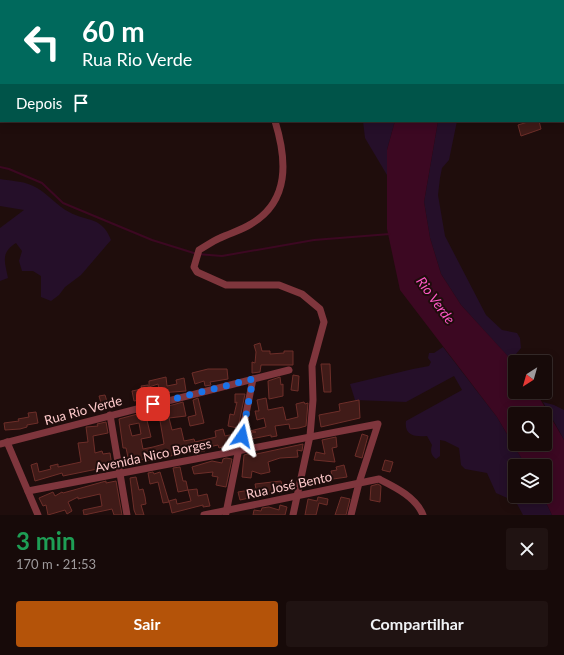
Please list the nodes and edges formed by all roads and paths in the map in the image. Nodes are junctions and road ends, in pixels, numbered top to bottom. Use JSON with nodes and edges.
{"nodes":[{"id":1,"x":275,"y":122,"type":"edge"},
{"id":2,"x":289,"y":370,"type":"dead end"},
{"id":3,"x":253,"y":379,"type":"junction"},
{"id":4,"x":110,"y":415,"type":"junction"},
{"id":5,"x":310,"y":436,"type":"junction"},
{"id":6,"x":3,"y":443,"type":"edge"},
{"id":7,"x":239,"y":450,"type":"junction"},
{"id":8,"x":120,"y":474,"type":"junction"},
{"id":9,"x":359,"y":483,"type":"junction"},
{"id":10,"x":28,"y":491,"type":"junction"},
{"id":11,"x":297,"y":496,"type":"junction"},
{"id":12,"x":226,"y":513,"type":"edge"},
{"id":13,"x":38,"y":515,"type":"edge"},
{"id":14,"x":127,"y":515,"type":"edge"},
{"id":15,"x":204,"y":515,"type":"edge"},
{"id":16,"x":293,"y":515,"type":"edge"},
{"id":17,"x":351,"y":515,"type":"edge"},
{"id":18,"x":424,"y":515,"type":"edge"}],
"edges":[{"from":1,"to":5,"type":"street"},
{"from":2,"to":3,"type":"street","name":"Rua Rio Verde"},
{"from":3,"to":4,"type":"street","name":"Rua Rio Verde"},
{"from":3,"to":7,"type":"street"},
{"from":4,"to":6,"type":"street","name":"Rua Rio Verde"},
{"from":4,"to":8,"type":"street"},
{"from":5,"to":7,"type":"street","name":"Avenida Nico Borges"},
{"from":5,"to":9,"type":"street","name":"Avenida Nico Borges"},
{"from":5,"to":11,"type":"street"},
{"from":6,"to":10,"type":"street"},
{"from":7,"to":8,"type":"street","name":"Avenida Nico Borges"},
{"from":7,"to":12,"type":"street"},
{"from":8,"to":10,"type":"street","name":"Avenida Nico Borges"},
{"from":8,"to":14,"type":"street"},
{"from":9,"to":11,"type":"street","name":"Rua José Bento"},
{"from":9,"to":17,"type":"street"},
{"from":9,"to":18,"type":"street","name":"Rua José Bento"},
{"from":10,"to":13,"type":"street"},
{"from":11,"to":12,"type":"street","name":"Rua José Bento"},
{"from":11,"to":16,"type":"street"},
{"from":12,"to":15,"type":"street","name":"Rua José Bento"}]}
